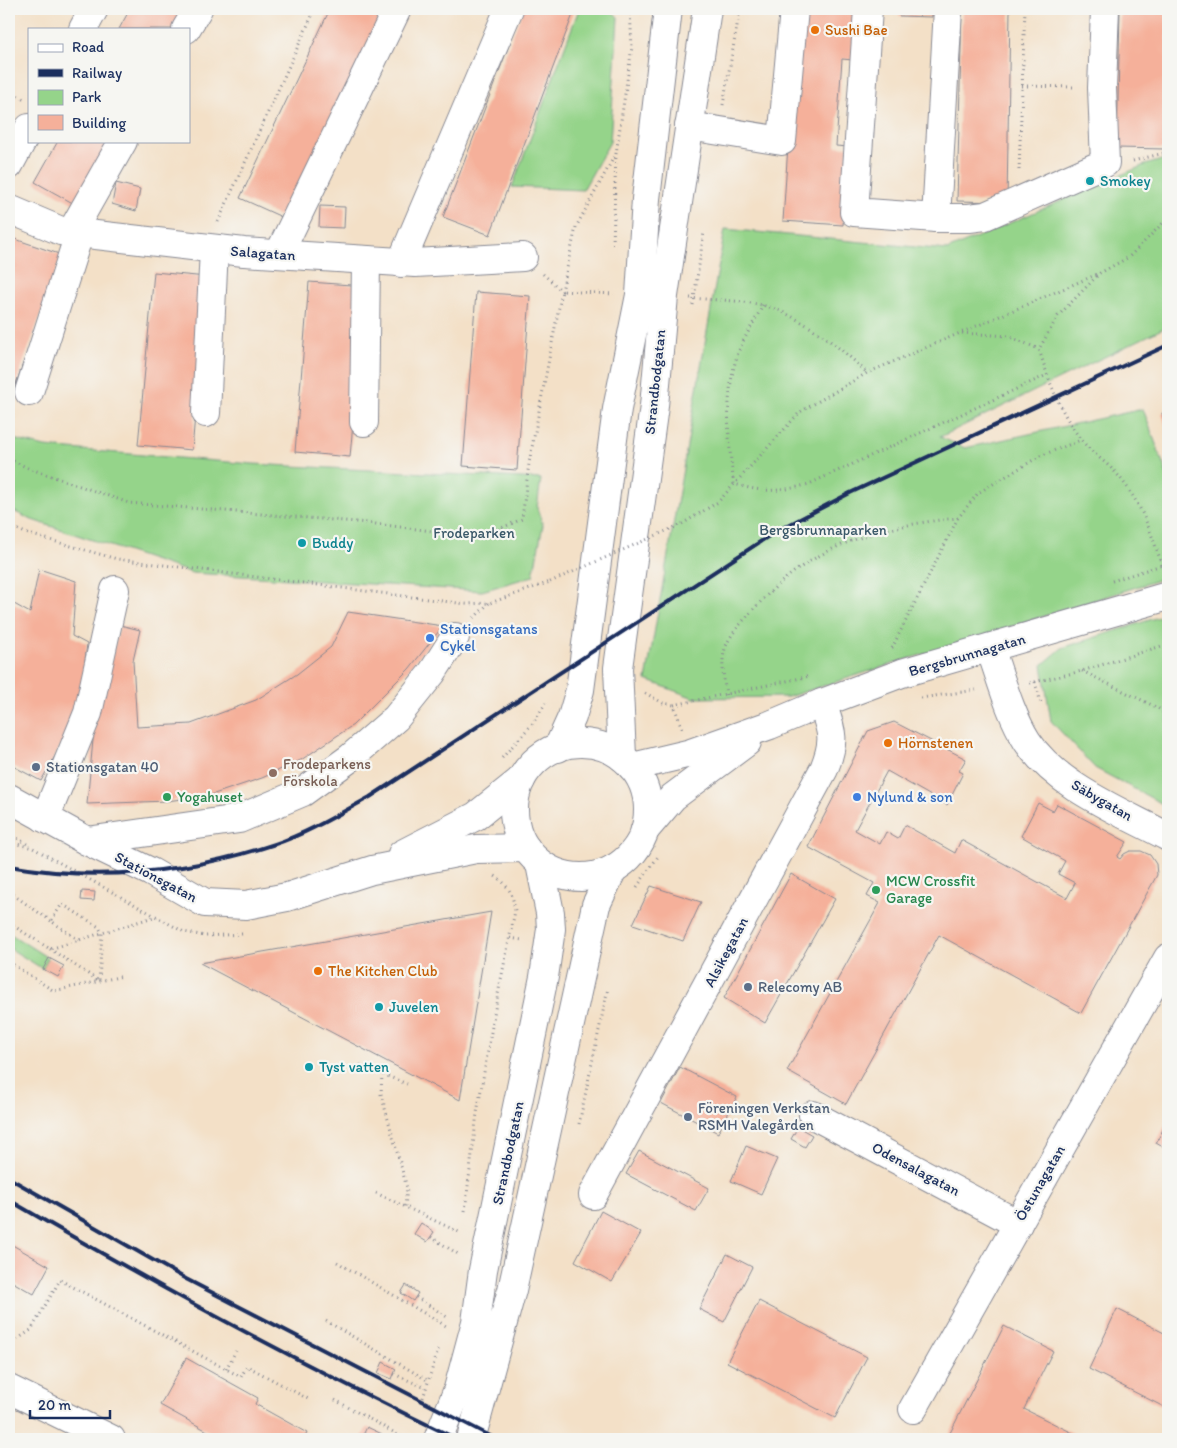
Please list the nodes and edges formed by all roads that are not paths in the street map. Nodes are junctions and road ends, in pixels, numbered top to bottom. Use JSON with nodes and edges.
{"nodes":[{"id":1,"x":94,"y":9,"type":"edge"},
{"id":2,"x":198,"y":9,"type":"edge"},
{"id":3,"x":397,"y":9,"type":"edge"},
{"id":4,"x":510,"y":9,"type":"edge"},
{"id":5,"x":668,"y":9,"type":"edge"},
{"id":6,"x":708,"y":9,"type":"edge"},
{"id":7,"x":794,"y":9,"type":"edge"},
{"id":8,"x":868,"y":9,"type":"edge"},
{"id":9,"x":948,"y":9,"type":"edge"},
{"id":10,"x":1105,"y":9,"type":"edge"},
{"id":11,"x":84,"y":28,"type":"edge"},
{"id":12,"x":187,"y":28,"type":"edge"},
{"id":13,"x":689,"y":126,"type":"junction"},
{"id":14,"x":28,"y":130,"type":"edge"},
{"id":15,"x":122,"y":142,"type":"edge"},
{"id":16,"x":9,"y":165,"type":"edge"},
{"id":17,"x":9,"y":208,"type":"edge"},
{"id":18,"x":936,"y":218,"type":"junction"},
{"id":19,"x":75,"y":233,"type":"junction"},
{"id":20,"x":210,"y":248,"type":"junction"},
{"id":21,"x":279,"y":254,"type":"junction"},
{"id":22,"x":523,"y":257,"type":"road end"},
{"id":23,"x":366,"y":260,"type":"junction"},
{"id":24,"x":401,"y":262,"type":"junction"},
{"id":25,"x":29,"y":392,"type":"dead end"},
{"id":26,"x":206,"y":413,"type":"dead end"},
{"id":27,"x":364,"y":422,"type":"dead end"},
{"id":28,"x":1166,"y":584,"type":"edge"},
{"id":29,"x":115,"y":590,"type":"dead end"},
{"id":30,"x":455,"y":637,"type":"dead end"},
{"id":31,"x":990,"y":648,"type":"junction"},
{"id":32,"x":822,"y":703,"type":"junction"},
{"id":33,"x":770,"y":725,"type":"junction"},
{"id":34,"x":558,"y":748,"type":"junction"},
{"id":35,"x":627,"y":762,"type":"junction"},
{"id":36,"x":521,"y":780,"type":"junction"},
{"id":37,"x":9,"y":798,"type":"edge"},
{"id":38,"x":44,"y":818,"type":"junction"},
{"id":39,"x":1168,"y":837,"type":"edge"},
{"id":40,"x":653,"y":840,"type":"junction"},
{"id":41,"x":87,"y":842,"type":"junction"},
{"id":42,"x":533,"y":856,"type":"junction"},
{"id":43,"x":613,"y":869,"type":"junction"},
{"id":44,"x":372,"y":870,"type":"junction"},
{"id":45,"x":1168,"y":958,"type":"edge"},
{"id":46,"x":813,"y":1115,"type":"dead end"},
{"id":47,"x":593,"y":1195,"type":"dead end"},
{"id":48,"x":1018,"y":1224,"type":"junction"},
{"id":49,"x":9,"y":1389,"type":"edge"},
{"id":50,"x":913,"y":1409,"type":"dead end"},
{"id":51,"x":111,"y":1439,"type":"edge"},
{"id":52,"x":438,"y":1439,"type":"edge"},
{"id":53,"x":471,"y":1439,"type":"edge"}],
"edges":[{"from":1,"to":11,"type":"street"},
{"from":2,"to":12,"type":"street"},
{"from":3,"to":21,"type":"street"},
{"from":4,"to":24,"type":"street"},
{"from":5,"to":34,"type":"street","name":"Strandbodgatan"},
{"from":6,"to":13,"type":"street","name":"Strandbodgatan"},
{"from":7,"to":13,"type":"street"},
{"from":8,"to":18,"type":"street"},
{"from":9,"to":18,"type":"street"},
{"from":10,"to":18,"type":"street"},
{"from":13,"to":35,"type":"street","name":"Strandbodgatan"},
{"from":14,"to":16,"type":"street"},
{"from":15,"to":19,"type":"street"},
{"from":17,"to":19,"type":"street","name":"Salagatan"},
{"from":19,"to":20,"type":"street","name":"Salagatan"},
{"from":19,"to":25,"type":"street"},
{"from":20,"to":21,"type":"street","name":"Salagatan"},
{"from":20,"to":26,"type":"street"},
{"from":21,"to":23,"type":"street","name":"Salagatan"},
{"from":22,"to":24,"type":"street","name":"Salagatan"},
{"from":23,"to":24,"type":"street","name":"Salagatan"},
{"from":23,"to":27,"type":"street"},
{"from":28,"to":31,"type":"street","name":"Bergsbrunnagatan"},
{"from":29,"to":38,"type":"street"},
{"from":30,"to":41,"type":"street"},
{"from":31,"to":32,"type":"street","name":"Bergsbrunnagatan"},
{"from":31,"to":39,"type":"street","name":"Säbygatan"},
{"from":32,"to":33,"type":"street","name":"Bergsbrunnagatan"},
{"from":32,"to":47,"type":"street","name":"Alsikegatan"},
{"from":33,"to":35,"type":"street","name":"Bergsbrunnagatan"},
{"from":33,"to":40,"type":"street","name":"Bergsbrunnagatan"},
{"from":34,"to":35,"type":"street"},
{"from":34,"to":36,"type":"street"},
{"from":35,"to":40,"type":"street"},
{"from":36,"to":42,"type":"street"},
{"from":36,"to":44,"type":"street","name":"Stationsgatan"},
{"from":37,"to":38,"type":"street","name":"Stationsgatan"},
{"from":38,"to":41,"type":"street","name":"Stationsgatan"},
{"from":40,"to":43,"type":"street"},
{"from":41,"to":44,"type":"street","name":"Stationsgatan"},
{"from":42,"to":43,"type":"street"},
{"from":42,"to":44,"type":"street","name":"Stationsgatan"},
{"from":42,"to":52,"type":"street","name":"Strandbodgatan"},
{"from":43,"to":53,"type":"street"},
{"from":45,"to":48,"type":"street","name":"Östunagatan"},
{"from":46,"to":48,"type":"street","name":"Odensalagatan"},
{"from":48,"to":50,"type":"street","name":"Östunagatan"},
{"from":49,"to":51,"type":"street"}]}
